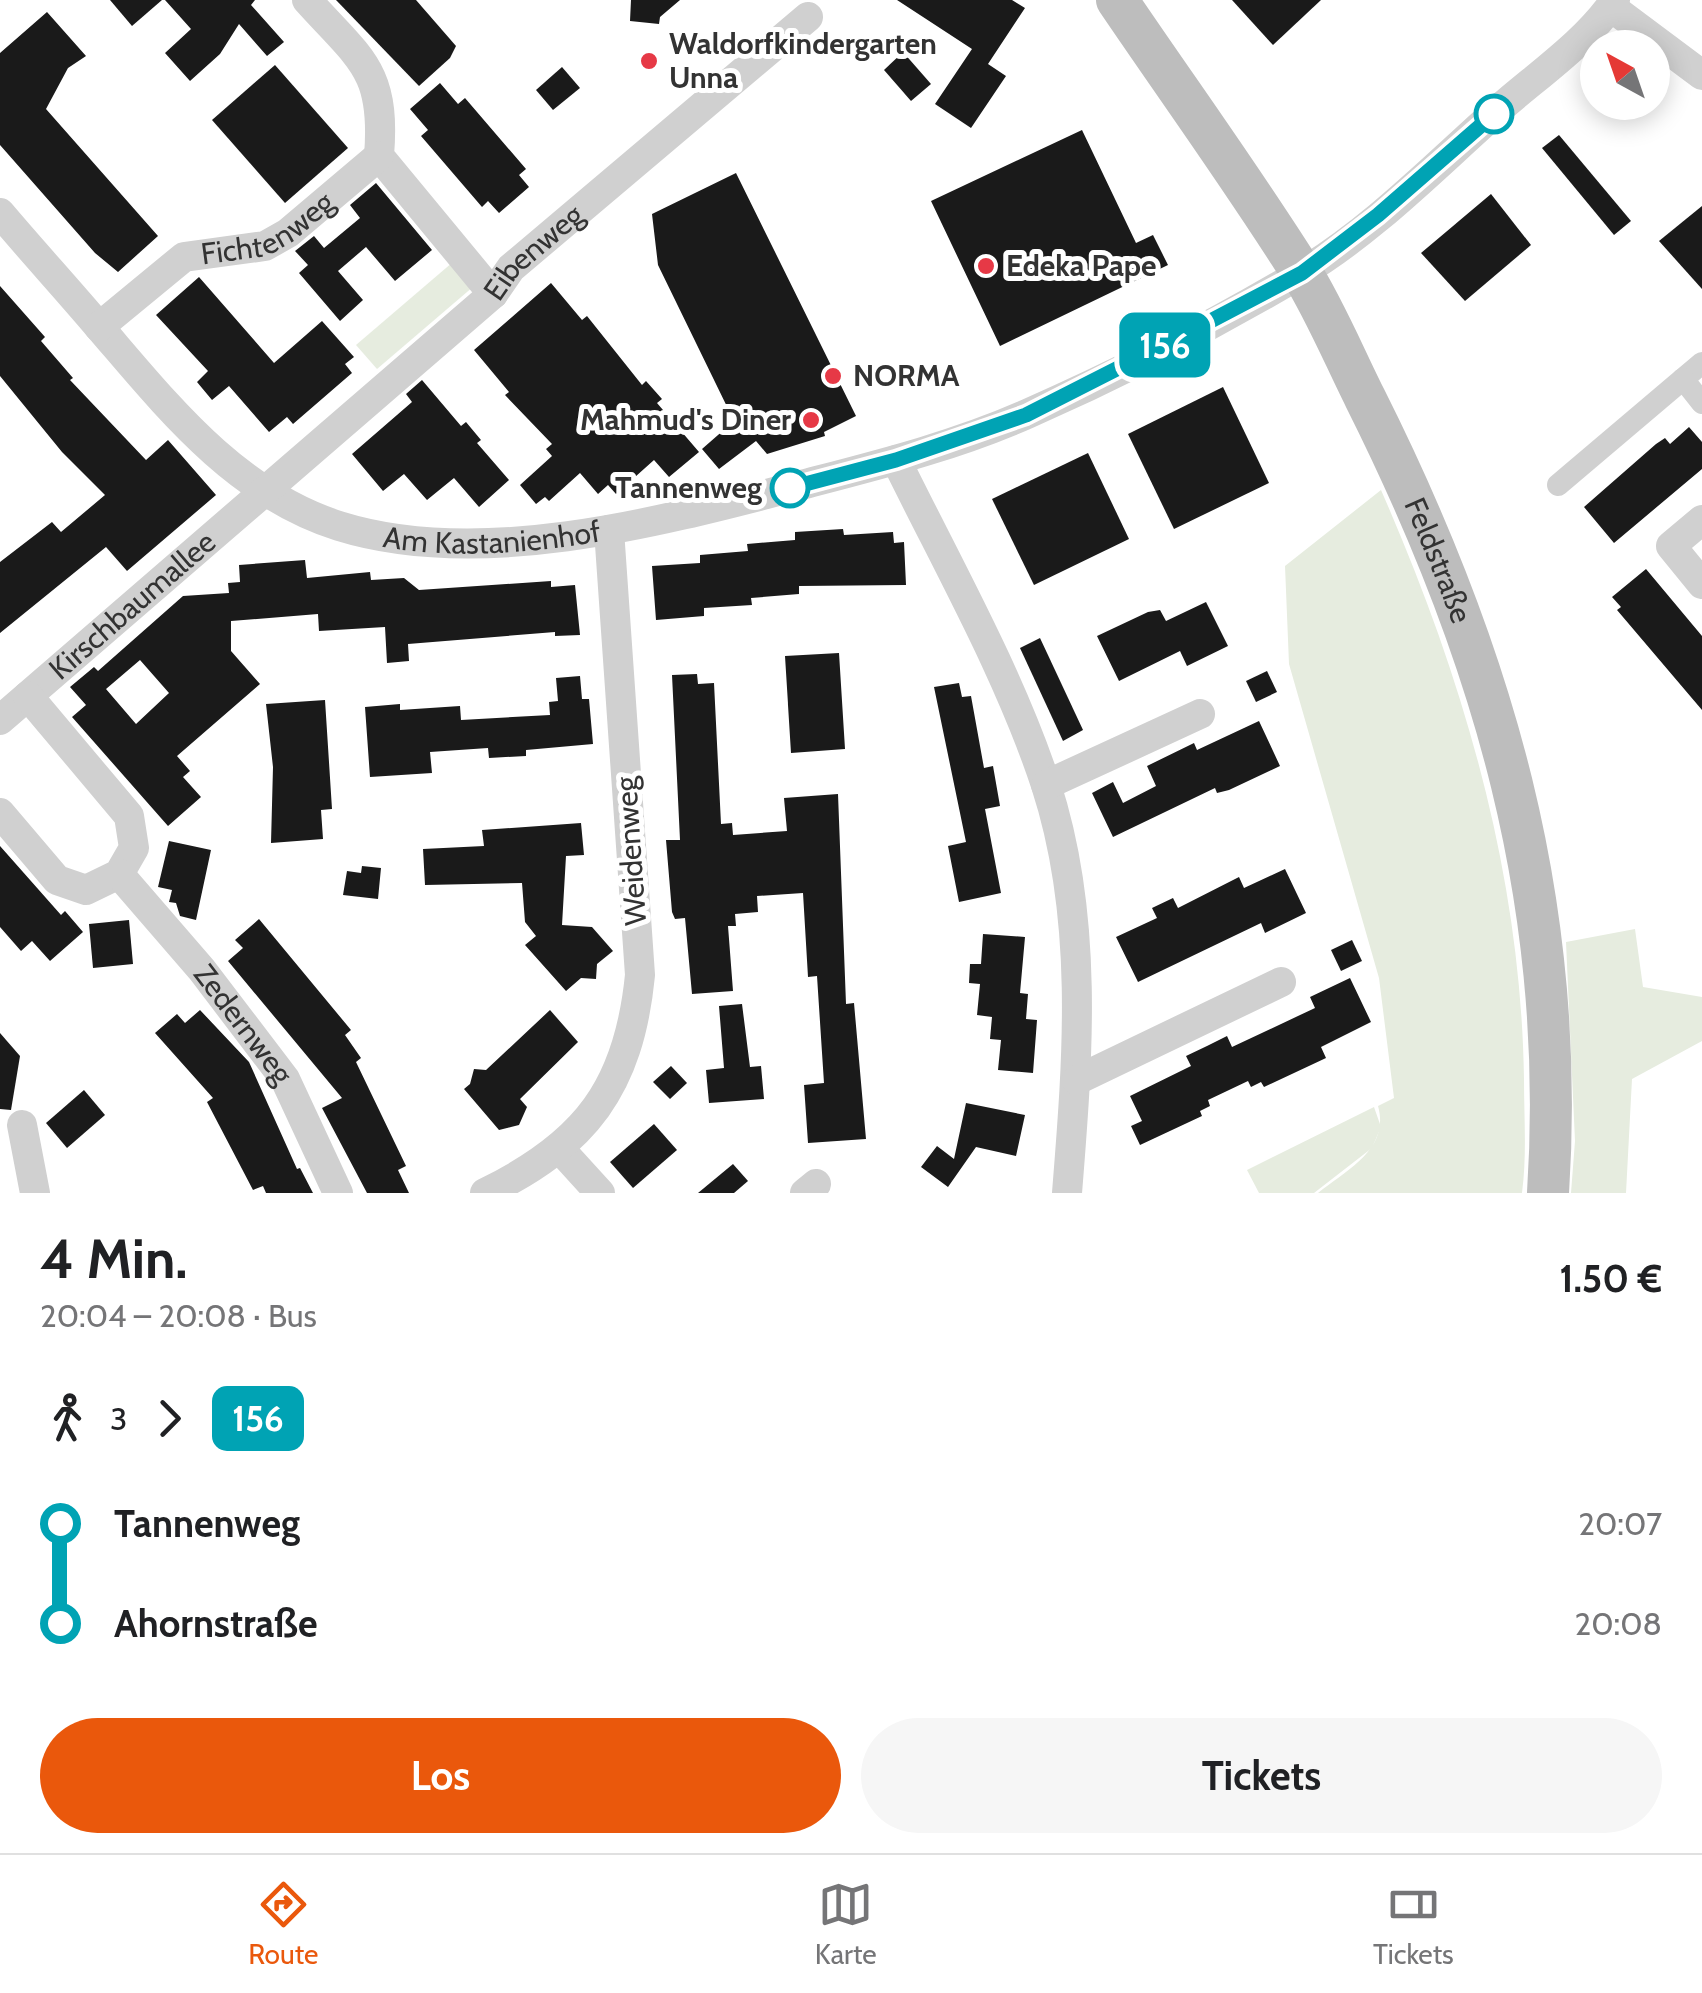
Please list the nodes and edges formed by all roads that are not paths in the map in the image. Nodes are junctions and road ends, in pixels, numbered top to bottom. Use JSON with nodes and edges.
{"nodes":[{"id":1,"x":307,"y":0,"type":"edge"},
{"id":2,"x":1117,"y":0,"type":"edge"},
{"id":3,"x":1612,"y":3,"type":"edge"},
{"id":4,"x":808,"y":16,"type":"dead end"},
{"id":5,"x":1702,"y":75,"type":"edge"},
{"id":6,"x":380,"y":156,"type":"junction"},
{"id":7,"x":0,"y":213,"type":"edge"},
{"id":8,"x":1302,"y":273,"type":"junction"},
{"id":9,"x":493,"y":294,"type":"junction"},
{"id":10,"x":99,"y":327,"type":"junction"},
{"id":11,"x":1702,"y":363,"type":"edge"},
{"id":12,"x":1684,"y":379,"type":"junction"},
{"id":13,"x":1702,"y":403,"type":"edge"},
{"id":14,"x":896,"y":460,"type":"junction"},
{"id":15,"x":1558,"y":485,"type":"dead end"},
{"id":16,"x":264,"y":490,"type":"junction"},
{"id":17,"x":1702,"y":520,"type":"edge"},
{"id":18,"x":609,"y":530,"type":"junction"},
{"id":19,"x":1702,"y":584,"type":"edge"},
{"id":20,"x":28,"y":696,"type":"junction"},
{"id":21,"x":1200,"y":714,"type":"dead end"},
{"id":22,"x":0,"y":720,"type":"edge"},
{"id":23,"x":1046,"y":785,"type":"junction"},
{"id":24,"x":0,"y":813,"type":"edge"},
{"id":25,"x":118,"y":874,"type":"junction"},
{"id":26,"x":1281,"y":982,"type":"dead end"},
{"id":27,"x":1076,"y":1080,"type":"junction"},
{"id":28,"x":22,"y":1125,"type":"dead end"},
{"id":29,"x":559,"y":1148,"type":"junction"},
{"id":30,"x":35,"y":1193,"type":"edge"},
{"id":31,"x":338,"y":1193,"type":"edge"},
{"id":32,"x":485,"y":1193,"type":"edge"},
{"id":33,"x":600,"y":1193,"type":"edge"},
{"id":34,"x":1067,"y":1193,"type":"edge"},
{"id":35,"x":1548,"y":1193,"type":"edge"}],
"edges":[{"from":1,"to":6,"type":"street"},
{"from":2,"to":8,"type":"main road","name":"Feldstraße"},
{"from":3,"to":5,"type":"street"},
{"from":3,"to":8,"type":"street","name":"Am Kastanienhof"},
{"from":4,"to":9,"type":"street","name":"Eibenweg"},
{"from":6,"to":9,"type":"street"},
{"from":6,"to":10,"type":"street","name":"Fichtenweg"},
{"from":7,"to":10,"type":"street","name":"Am Kastanienhof"},
{"from":8,"to":14,"type":"street","name":"Am Kastanienhof"},
{"from":8,"to":35,"type":"main road","name":"Feldstraße"},
{"from":9,"to":16,"type":"street","name":"Eibenweg"},
{"from":10,"to":16,"type":"street","name":"Am Kastanienhof"},
{"from":11,"to":12,"type":"street"},
{"from":12,"to":13,"type":"street"},
{"from":12,"to":15,"type":"street"},
{"from":14,"to":18,"type":"street","name":"Am Kastanienhof"},
{"from":14,"to":23,"type":"street"},
{"from":16,"to":18,"type":"street","name":"Am Kastanienhof"},
{"from":16,"to":20,"type":"street","name":"Kirschbaumallee"},
{"from":17,"to":19,"type":"street"},
{"from":18,"to":29,"type":"street","name":"Weidenweg"},
{"from":20,"to":22,"type":"street","name":"Kirschbaumallee"},
{"from":20,"to":25,"type":"street"},
{"from":21,"to":23,"type":"street"},
{"from":23,"to":27,"type":"street"},
{"from":24,"to":25,"type":"street"},
{"from":25,"to":31,"type":"street","name":"Zedernweg"},
{"from":26,"to":27,"type":"street"},
{"from":27,"to":34,"type":"street"},
{"from":28,"to":30,"type":"street"},
{"from":29,"to":32,"type":"street","name":"Weidenweg"},
{"from":29,"to":33,"type":"street"}]}
